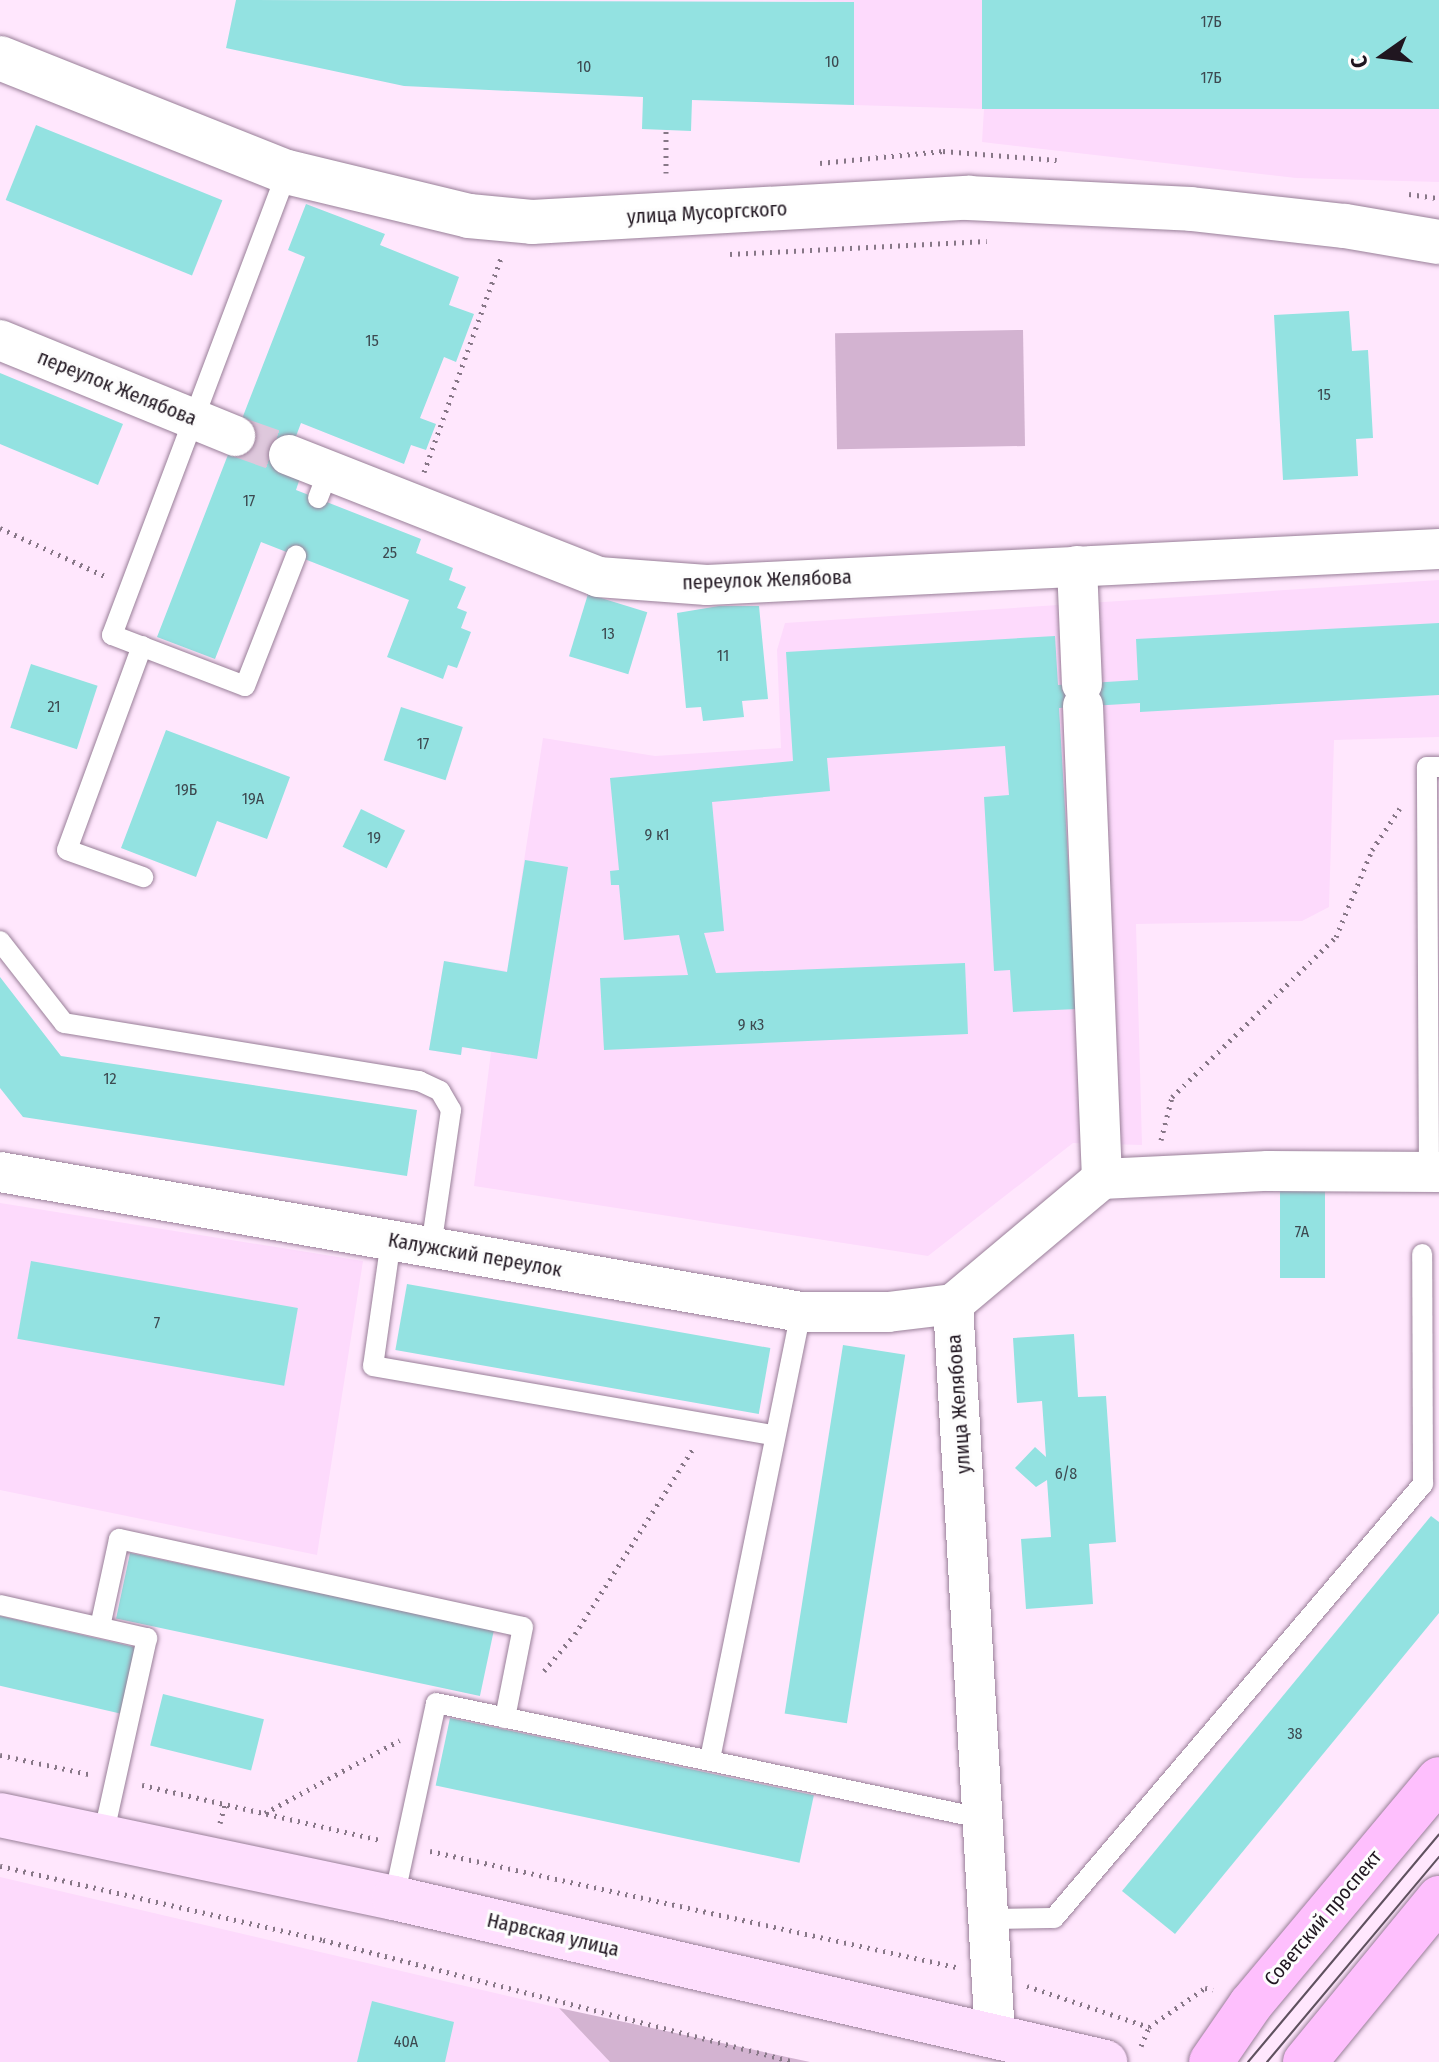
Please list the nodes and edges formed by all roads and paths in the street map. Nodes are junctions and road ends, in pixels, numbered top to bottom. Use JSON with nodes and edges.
{"nodes":[{"id":1,"x":0,"y":58,"type":"edge"},
{"id":2,"x":666,"y":130,"type":"dead end"},
{"id":3,"x":287,"y":172,"type":"junction"},
{"id":4,"x":666,"y":173,"type":"dead end"},
{"id":5,"x":515,"y":221,"type":"junction"},
{"id":6,"x":989,"y":241,"type":"dead end"},
{"id":7,"x":1439,"y":242,"type":"edge"},
{"id":8,"x":720,"y":254,"type":"dead end"},
{"id":9,"x":0,"y":340,"type":"edge"},
{"id":10,"x":195,"y":421,"type":"junction"},
{"id":11,"x":235,"y":436,"type":"tunnel mouth"},
{"id":12,"x":289,"y":455,"type":"tunnel mouth"},
{"id":13,"x":413,"y":503,"type":"junction"},
{"id":14,"x":0,"y":528,"type":"edge"},
{"id":15,"x":1439,"y":549,"type":"edge"},
{"id":16,"x":296,"y":556,"type":"dead end"},
{"id":17,"x":1077,"y":566,"type":"junction"},
{"id":18,"x":130,"y":588,"type":"junction"},
{"id":19,"x":142,"y":646,"type":"junction"},
{"id":20,"x":1433,"y":767,"type":"edge"},
{"id":21,"x":143,"y":877,"type":"dead end"},
{"id":22,"x":0,"y":941,"type":"edge"},
{"id":23,"x":0,"y":1172,"type":"edge"},
{"id":24,"x":1434,"y":1172,"type":"edge"},
{"id":25,"x":1151,"y":1177,"type":"junction"},
{"id":26,"x":1102,"y":1179,"type":"junction"},
{"id":27,"x":391,"y":1240,"type":"junction"},
{"id":28,"x":431,"y":1247,"type":"junction"},
{"id":29,"x":1422,"y":1254,"type":"dead end"},
{"id":30,"x":953,"y":1304,"type":"junction"},
{"id":31,"x":801,"y":1312,"type":"junction"},
{"id":32,"x":709,"y":1424,"type":"junction"},
{"id":33,"x":773,"y":1435,"type":"junction"},
{"id":34,"x":0,"y":1605,"type":"edge"},
{"id":35,"x":100,"y":1627,"type":"junction"},
{"id":36,"x":505,"y":1718,"type":"junction"},
{"id":37,"x":431,"y":1723,"type":"junction"},
{"id":38,"x":0,"y":1755,"type":"edge"},
{"id":39,"x":710,"y":1759,"type":"junction"},
{"id":40,"x":1439,"y":1779,"type":"edge"},
{"id":41,"x":116,"y":1780,"type":"junction"},
{"id":42,"x":264,"y":1813,"type":"junction"},
{"id":43,"x":0,"y":1815,"type":"edge"},
{"id":44,"x":985,"y":1819,"type":"junction"},
{"id":45,"x":103,"y":1837,"type":"junction"},
{"id":46,"x":406,"y":1846,"type":"junction"},
{"id":47,"x":0,"y":1866,"type":"edge"},
{"id":48,"x":394,"y":1898,"type":"junction"},
{"id":49,"x":1439,"y":1898,"type":"edge"},
{"id":50,"x":990,"y":1919,"type":"junction"},
{"id":51,"x":992,"y":1975,"type":"junction"},
{"id":52,"x":1149,"y":2027,"type":"dead end"},
{"id":53,"x":995,"y":2036,"type":"junction"},
{"id":54,"x":796,"y":2062,"type":"edge"},
{"id":55,"x":1105,"y":2062,"type":"edge"},
{"id":56,"x":1211,"y":2062,"type":"edge"},
{"id":57,"x":1305,"y":2062,"type":"edge"}],
"edges":[{"from":1,"to":3,"type":"street","name":"улица Мусоргского"},
{"from":2,"to":4,"type":"path"},
{"from":3,"to":5,"type":"street","name":"улица Мусоргского"},
{"from":3,"to":10,"type":"lane"},
{"from":5,"to":7,"type":"street","name":"улица Мусоргского"},
{"from":5,"to":13,"type":"path"},
{"from":6,"to":8,"type":"path"},
{"from":9,"to":10,"type":"street","name":"переулок Желябова"},
{"from":10,"to":11,"type":"street","name":"переулок Желябова"},
{"from":10,"to":18,"type":"lane"},
{"from":12,"to":13,"type":"street","name":"переулок Желябова"},
{"from":13,"to":17,"type":"street","name":"переулок Желябова"},
{"from":14,"to":18,"type":"path"},
{"from":15,"to":17,"type":"street","name":"переулок Желябова"},
{"from":16,"to":19,"type":"lane"},
{"from":17,"to":26,"type":"street"},
{"from":18,"to":19,"type":"lane"},
{"from":19,"to":21,"type":"lane"},
{"from":20,"to":24,"type":"lane"},
{"from":20,"to":25,"type":"path"},
{"from":22,"to":28,"type":"lane"},
{"from":23,"to":27,"type":"street","name":"Калужский переулок"},
{"from":24,"to":25,"type":"street"},
{"from":25,"to":26,"type":"street"},
{"from":26,"to":30,"type":"street"},
{"from":27,"to":28,"type":"street","name":"Калужский переулок"},
{"from":27,"to":32,"type":"lane"},
{"from":28,"to":31,"type":"street","name":"Калужский переулок"},
{"from":29,"to":50,"type":"lane"},
{"from":30,"to":31,"type":"street","name":"Калужский переулок"},
{"from":30,"to":44,"type":"street","name":"улица Желябова"},
{"from":31,"to":33,"type":"lane"},
{"from":32,"to":33,"type":"lane"},
{"from":32,"to":36,"type":"path"},
{"from":33,"to":39,"type":"lane"},
{"from":34,"to":35,"type":"lane"},
{"from":35,"to":36,"type":"lane"},
{"from":35,"to":41,"type":"lane"},
{"from":36,"to":37,"type":"lane"},
{"from":36,"to":39,"type":"lane"},
{"from":37,"to":42,"type":"path"},
{"from":37,"to":46,"type":"lane"},
{"from":38,"to":41,"type":"path"},
{"from":39,"to":44,"type":"lane"},
{"from":40,"to":56,"type":"main road","name":"Советский проспект"},
{"from":41,"to":42,"type":"path"},
{"from":41,"to":45,"type":"lane"},
{"from":42,"to":46,"type":"path"},
{"from":43,"to":45,"type":"main road","name":"Нарвская улица"},
{"from":44,"to":50,"type":"street","name":"улица Желябова"},
{"from":45,"to":48,"type":"main road","name":"Нарвская улица"},
{"from":46,"to":48,"type":"lane"},
{"from":46,"to":51,"type":"path"},
{"from":47,"to":54,"type":"path"},
{"from":48,"to":53,"type":"main road","name":"Нарвская улица"},
{"from":49,"to":57,"type":"main road"},
{"from":50,"to":51,"type":"street","name":"улица Желябова"},
{"from":51,"to":52,"type":"path"},
{"from":51,"to":53,"type":"street","name":"улица Желябова"},
{"from":53,"to":55,"type":"main road","name":"Нарвская улица"}]}
